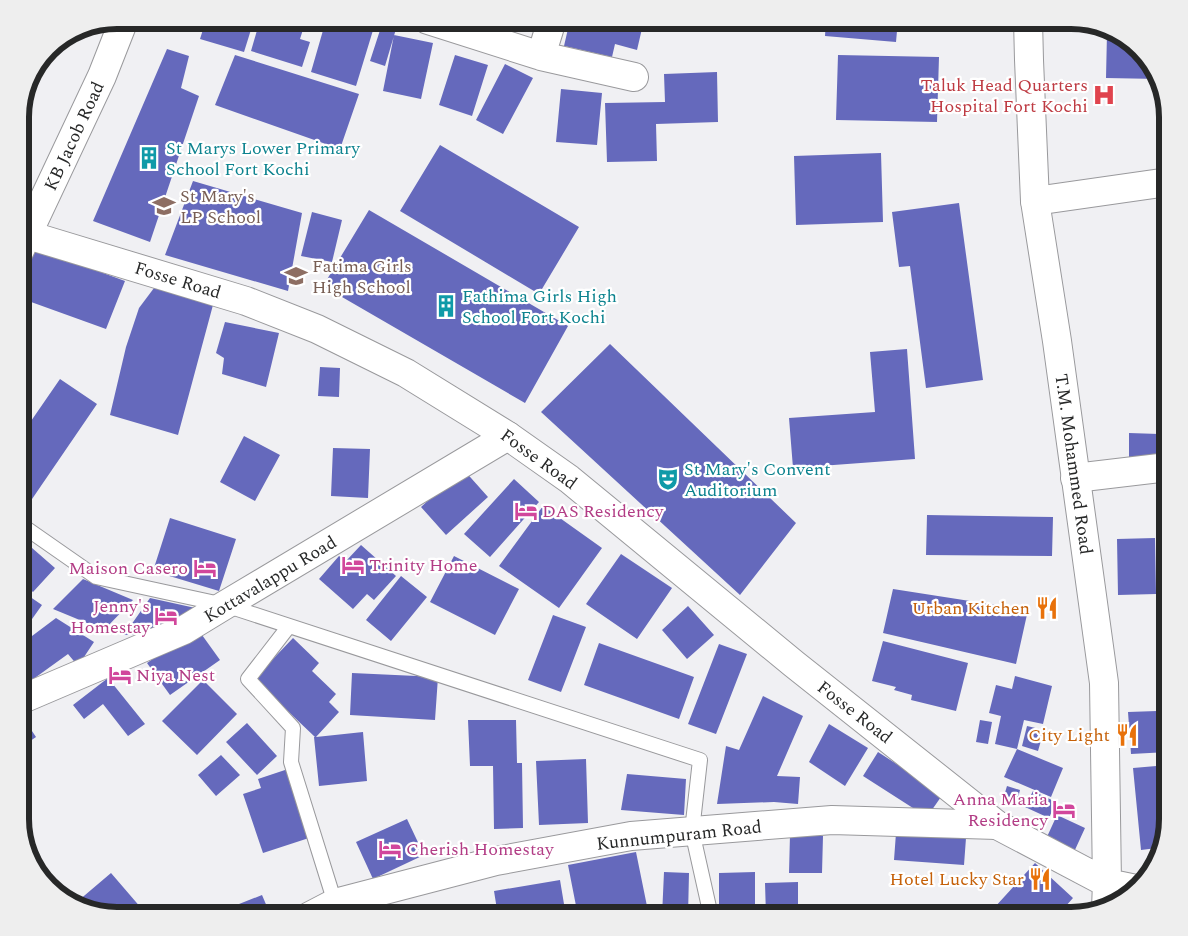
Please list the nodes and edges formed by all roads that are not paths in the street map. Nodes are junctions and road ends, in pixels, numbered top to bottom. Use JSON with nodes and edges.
{"nodes":[{"id":1,"x":120,"y":29,"type":"edge"},
{"id":2,"x":456,"y":29,"type":"edge"},
{"id":3,"x":549,"y":29,"type":"edge"},
{"id":4,"x":1028,"y":29,"type":"edge"},
{"id":5,"x":540,"y":56,"type":"junction"},
{"id":6,"x":634,"y":77,"type":"dead end"},
{"id":7,"x":1159,"y":183,"type":"edge"},
{"id":8,"x":1035,"y":201,"type":"junction"},
{"id":9,"x":29,"y":227,"type":"edge"},
{"id":10,"x":29,"y":241,"type":"edge"},
{"id":11,"x":508,"y":436,"type":"junction"},
{"id":12,"x":1159,"y":468,"type":"edge"},
{"id":13,"x":1076,"y":478,"type":"junction"},
{"id":14,"x":29,"y":530,"type":"edge"},
{"id":15,"x":225,"y":605,"type":"junction"},
{"id":16,"x":289,"y":626,"type":"junction"},
{"id":17,"x":29,"y":696,"type":"edge"},
{"id":18,"x":997,"y":825,"type":"junction"},
{"id":19,"x":692,"y":831,"type":"junction"},
{"id":20,"x":1107,"y":896,"type":"edge"},
{"id":21,"x":351,"y":906,"type":"edge"},
{"id":22,"x":709,"y":907,"type":"edge"}],
"edges":[{"from":1,"to":9,"type":"street","name":"KB Jacob Road"},
{"from":2,"to":5,"type":"street"},
{"from":3,"to":5,"type":"street"},
{"from":4,"to":8,"type":"street","name":"T.M. Mohammed Road"},
{"from":5,"to":6,"type":"street"},
{"from":7,"to":8,"type":"street"},
{"from":8,"to":13,"type":"street","name":"T.M. Mohammed Road"},
{"from":10,"to":11,"type":"street","name":"Fosse Road"},
{"from":11,"to":15,"type":"street","name":"Kottavalappu Road"},
{"from":11,"to":18,"type":"street","name":"Fosse Road"},
{"from":12,"to":13,"type":"street"},
{"from":13,"to":20,"type":"street","name":"T.M. Mohammed Road"},
{"from":14,"to":15,"type":"lane"},
{"from":15,"to":16,"type":"lane"},
{"from":15,"to":17,"type":"street","name":"Kottavalappu Road"},
{"from":16,"to":19,"type":"lane"},
{"from":16,"to":21,"type":"lane"},
{"from":18,"to":19,"type":"street","name":"Kunnumpuram Road"},
{"from":18,"to":20,"type":"street","name":"Fosse Road"},
{"from":19,"to":21,"type":"street","name":"Kunnumpuram Road"},
{"from":19,"to":22,"type":"lane"}]}
